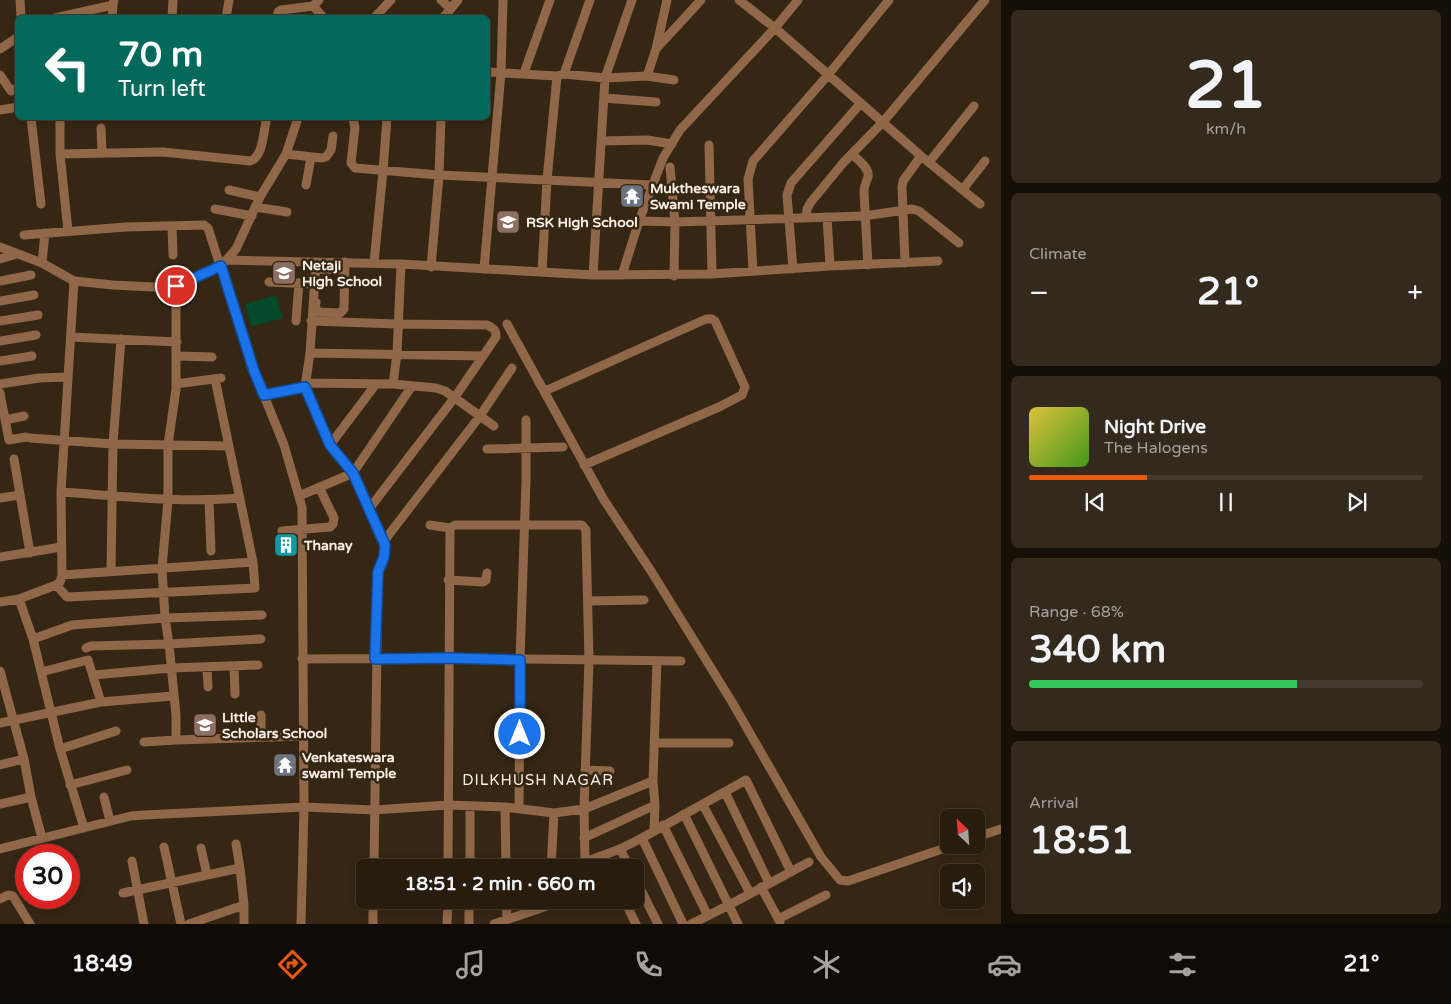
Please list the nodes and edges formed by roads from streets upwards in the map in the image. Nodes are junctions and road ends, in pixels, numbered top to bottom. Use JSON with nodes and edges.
{"nodes":[{"id":1,"x":20,"y":0,"type":"edge"},
{"id":2,"x":174,"y":0,"type":"edge"},
{"id":3,"x":229,"y":0,"type":"edge"},
{"id":4,"x":391,"y":0,"type":"edge"},
{"id":5,"x":441,"y":0,"type":"edge"},
{"id":6,"x":458,"y":0,"type":"edge"},
{"id":7,"x":503,"y":0,"type":"edge"},
{"id":8,"x":550,"y":0,"type":"edge"},
{"id":9,"x":590,"y":0,"type":"edge"},
{"id":10,"x":632,"y":0,"type":"edge"},
{"id":11,"x":667,"y":0,"type":"edge"},
{"id":12,"x":701,"y":0,"type":"edge"},
{"id":13,"x":739,"y":0,"type":"edge"},
{"id":14,"x":798,"y":0,"type":"edge"},
{"id":15,"x":889,"y":0,"type":"edge"},
{"id":16,"x":985,"y":0,"type":"edge"},
{"id":17,"x":114,"y":2,"type":"edge"},
{"id":18,"x":316,"y":3,"type":"edge"},
{"id":19,"x":450,"y":8,"type":"junction"},
{"id":20,"x":21,"y":15,"type":"edge"},
{"id":21,"x":65,"y":15,"type":"edge"},
{"id":22,"x":112,"y":15,"type":"edge"},
{"id":23,"x":172,"y":15,"type":"edge"},
{"id":24,"x":226,"y":15,"type":"edge"},
{"id":25,"x":278,"y":15,"type":"edge"},
{"id":26,"x":322,"y":15,"type":"edge"},
{"id":27,"x":377,"y":15,"type":"edge"},
{"id":28,"x":446,"y":15,"type":"edge"},
{"id":29,"x":774,"y":28,"type":"junction"},
{"id":30,"x":15,"y":39,"type":"edge"},
{"id":31,"x":0,"y":49,"type":"edge"},
{"id":32,"x":656,"y":49,"type":"junction"},
{"id":33,"x":490,"y":72,"type":"edge"},
{"id":34,"x":501,"y":73,"type":"junction"},
{"id":35,"x":524,"y":74,"type":"junction"},
{"id":36,"x":0,"y":75,"type":"edge"},
{"id":37,"x":560,"y":75,"type":"junction"},
{"id":38,"x":828,"y":75,"type":"junction"},
{"id":39,"x":648,"y":76,"type":"junction"},
{"id":40,"x":604,"y":78,"type":"junction"},
{"id":41,"x":674,"y":80,"type":"dead end"},
{"id":42,"x":15,"y":89,"type":"edge"},
{"id":43,"x":604,"y":98,"type":"junction"},
{"id":44,"x":656,"y":102,"type":"dead end"},
{"id":45,"x":861,"y":103,"type":"junction"},
{"id":46,"x":974,"y":106,"type":"dead end"},
{"id":47,"x":15,"y":108,"type":"edge"},
{"id":48,"x":0,"y":110,"type":"edge"},
{"id":49,"x":31,"y":120,"type":"edge"},
{"id":50,"x":60,"y":120,"type":"edge"},
{"id":51,"x":266,"y":120,"type":"edge"},
{"id":52,"x":297,"y":120,"type":"edge"},
{"id":53,"x":353,"y":120,"type":"edge"},
{"id":54,"x":387,"y":120,"type":"edge"},
{"id":55,"x":441,"y":120,"type":"edge"},
{"id":56,"x":883,"y":122,"type":"junction"},
{"id":57,"x":101,"y":128,"type":"dead end"},
{"id":58,"x":333,"y":136,"type":"dead end"},
{"id":59,"x":602,"y":140,"type":"junction"},
{"id":60,"x":672,"y":144,"type":"junction"},
{"id":61,"x":709,"y":145,"type":"dead end"},
{"id":62,"x":102,"y":153,"type":"junction"},
{"id":63,"x":60,"y":154,"type":"junction"},
{"id":64,"x":286,"y":154,"type":"junction"},
{"id":65,"x":852,"y":154,"type":"junction"},
{"id":66,"x":921,"y":156,"type":"junction"},
{"id":67,"x":311,"y":157,"type":"junction"},
{"id":68,"x":930,"y":161,"type":"junction"},
{"id":69,"x":986,"y":161,"type":"dead end"},
{"id":70,"x":670,"y":167,"type":"dead end"},
{"id":71,"x":383,"y":171,"type":"junction"},
{"id":72,"x":439,"y":175,"type":"junction"},
{"id":73,"x":492,"y":177,"type":"junction"},
{"id":74,"x":547,"y":180,"type":"junction"},
{"id":75,"x":598,"y":182,"type":"junction"},
{"id":76,"x":306,"y":185,"type":"dead end"},
{"id":77,"x":652,"y":185,"type":"junction"},
{"id":78,"x":230,"y":190,"type":"dead end"},
{"id":79,"x":963,"y":190,"type":"junction"},
{"id":80,"x":260,"y":197,"type":"junction"},
{"id":81,"x":41,"y":204,"type":"dead end"},
{"id":82,"x":980,"y":204,"type":"dead end"},
{"id":83,"x":255,"y":207,"type":"junction"},
{"id":84,"x":215,"y":208,"type":"dead end"},
{"id":85,"x":902,"y":210,"type":"junction"},
{"id":86,"x":287,"y":212,"type":"dead end"},
{"id":87,"x":252,"y":216,"type":"junction"},
{"id":88,"x":864,"y":216,"type":"junction"},
{"id":89,"x":826,"y":217,"type":"junction"},
{"id":90,"x":806,"y":218,"type":"junction"},
{"id":91,"x":789,"y":219,"type":"junction"},
{"id":92,"x":751,"y":220,"type":"junction"},
{"id":93,"x":639,"y":221,"type":"junction"},
{"id":94,"x":711,"y":221,"type":"junction"},
{"id":95,"x":676,"y":222,"type":"junction"},
{"id":96,"x":172,"y":226,"type":"junction"},
{"id":97,"x":68,"y":231,"type":"junction"},
{"id":98,"x":44,"y":233,"type":"junction"},
{"id":99,"x":24,"y":235,"type":"dead end"},
{"id":100,"x":959,"y":243,"type":"dead end"},
{"id":101,"x":0,"y":247,"type":"edge"},
{"id":102,"x":17,"y":254,"type":"junction"},
{"id":103,"x":173,"y":255,"type":"dead end"},
{"id":104,"x":0,"y":259,"type":"edge"},
{"id":105,"x":938,"y":261,"type":"dead end"},
{"id":106,"x":42,"y":263,"type":"junction"},
{"id":107,"x":224,"y":263,"type":"junction"},
{"id":108,"x":374,"y":263,"type":"junction"},
{"id":109,"x":317,"y":264,"type":"junction"},
{"id":110,"x":401,"y":264,"type":"junction"},
{"id":111,"x":905,"y":264,"type":"junction"},
{"id":112,"x":868,"y":265,"type":"junction"},
{"id":113,"x":345,"y":266,"type":"junction"},
{"id":114,"x":830,"y":266,"type":"junction"},
{"id":115,"x":431,"y":267,"type":"junction"},
{"id":116,"x":484,"y":269,"type":"junction"},
{"id":117,"x":792,"y":269,"type":"junction"},
{"id":118,"x":753,"y":271,"type":"junction"},
{"id":119,"x":542,"y":272,"type":"junction"},
{"id":120,"x":712,"y":274,"type":"junction"},
{"id":121,"x":31,"y":275,"type":"dead end"},
{"id":122,"x":593,"y":276,"type":"junction"},
{"id":123,"x":622,"y":276,"type":"junction"},
{"id":124,"x":674,"y":276,"type":"junction"},
{"id":125,"x":0,"y":281,"type":"edge"},
{"id":126,"x":74,"y":281,"type":"junction"},
{"id":127,"x":269,"y":282,"type":"dead end"},
{"id":128,"x":298,"y":283,"type":"junction"},
{"id":129,"x":314,"y":284,"type":"junction"},
{"id":130,"x":176,"y":286,"type":"junction"},
{"id":131,"x":34,"y":295,"type":"dead end"},
{"id":132,"x":0,"y":301,"type":"edge"},
{"id":133,"x":38,"y":315,"type":"dead end"},
{"id":134,"x":0,"y":321,"type":"edge"},
{"id":135,"x":296,"y":321,"type":"dead end"},
{"id":136,"x":311,"y":321,"type":"junction"},
{"id":137,"x":398,"y":324,"type":"junction"},
{"id":138,"x":507,"y":324,"type":"dead end"},
{"id":139,"x":36,"y":335,"type":"dead end"},
{"id":140,"x":71,"y":337,"type":"junction"},
{"id":141,"x":121,"y":339,"type":"junction"},
{"id":142,"x":0,"y":341,"type":"edge"},
{"id":143,"x":177,"y":342,"type":"junction"},
{"id":144,"x":310,"y":353,"type":"junction"},
{"id":145,"x":398,"y":354,"type":"junction"},
{"id":146,"x":32,"y":356,"type":"dead end"},
{"id":147,"x":177,"y":356,"type":"junction"},
{"id":148,"x":212,"y":356,"type":"dead end"},
{"id":149,"x":484,"y":356,"type":"junction"},
{"id":150,"x":0,"y":361,"type":"edge"},
{"id":151,"x":512,"y":368,"type":"dead end"},
{"id":152,"x":68,"y":377,"type":"junction"},
{"id":153,"x":0,"y":384,"type":"edge"},
{"id":154,"x":176,"y":384,"type":"junction"},
{"id":155,"x":376,"y":384,"type":"junction"},
{"id":156,"x":393,"y":384,"type":"junction"},
{"id":157,"x":306,"y":385,"type":"junction"},
{"id":158,"x":412,"y":386,"type":"junction"},
{"id":159,"x":545,"y":392,"type":"junction"},
{"id":160,"x":264,"y":395,"type":"junction"},
{"id":161,"x":454,"y":397,"type":"junction"},
{"id":162,"x":1,"y":402,"type":"edge"},
{"id":163,"x":24,"y":416,"type":"dead end"},
{"id":164,"x":480,"y":416,"type":"junction"},
{"id":165,"x":5,"y":420,"type":"junction"},
{"id":166,"x":526,"y":420,"type":"dead end"},
{"id":167,"x":494,"y":426,"type":"dead end"},
{"id":168,"x":64,"y":440,"type":"junction"},
{"id":169,"x":5,"y":441,"type":"edge"},
{"id":170,"x":113,"y":444,"type":"junction"},
{"id":171,"x":168,"y":445,"type":"junction"},
{"id":172,"x":330,"y":445,"type":"junction"},
{"id":173,"x":229,"y":446,"type":"junction"},
{"id":174,"x":526,"y":448,"type":"junction"},
{"id":175,"x":562,"y":448,"type":"dead end"},
{"id":176,"x":487,"y":449,"type":"dead end"},
{"id":177,"x":14,"y":459,"type":"dead end"},
{"id":178,"x":584,"y":465,"type":"junction"},
{"id":179,"x":353,"y":473,"type":"junction"},
{"id":180,"x":319,"y":487,"type":"junction"},
{"id":181,"x":61,"y":492,"type":"junction"},
{"id":182,"x":20,"y":495,"type":"junction"},
{"id":183,"x":113,"y":496,"type":"junction"},
{"id":184,"x":299,"y":496,"type":"junction"},
{"id":185,"x":0,"y":498,"type":"edge"},
{"id":186,"x":240,"y":498,"type":"junction"},
{"id":187,"x":168,"y":500,"type":"junction"},
{"id":188,"x":209,"y":500,"type":"junction"},
{"id":189,"x":369,"y":510,"type":"junction"},
{"id":190,"x":430,"y":526,"type":"dead end"},
{"id":191,"x":524,"y":526,"type":"junction"},
{"id":192,"x":302,"y":528,"type":"junction"},
{"id":193,"x":450,"y":528,"type":"junction"},
{"id":194,"x":282,"y":531,"type":"dead end"},
{"id":195,"x":384,"y":541,"type":"junction"},
{"id":196,"x":61,"y":547,"type":"junction"},
{"id":197,"x":211,"y":551,"type":"dead end"},
{"id":198,"x":30,"y":553,"type":"junction"},
{"id":199,"x":0,"y":557,"type":"edge"},
{"id":200,"x":253,"y":562,"type":"junction"},
{"id":201,"x":162,"y":568,"type":"junction"},
{"id":202,"x":111,"y":571,"type":"junction"},
{"id":203,"x":487,"y":573,"type":"dead end"},
{"id":204,"x":62,"y":575,"type":"junction"},
{"id":205,"x":448,"y":580,"type":"junction"},
{"id":206,"x":56,"y":585,"type":"junction"},
{"id":207,"x":163,"y":593,"type":"junction"},
{"id":208,"x":19,"y":599,"type":"junction"},
{"id":209,"x":644,"y":600,"type":"dead end"},
{"id":210,"x":588,"y":601,"type":"junction"},
{"id":211,"x":0,"y":602,"type":"edge"},
{"id":212,"x":262,"y":615,"type":"dead end"},
{"id":213,"x":165,"y":618,"type":"junction"},
{"id":214,"x":33,"y":639,"type":"junction"},
{"id":215,"x":261,"y":639,"type":"dead end"},
{"id":216,"x":170,"y":644,"type":"junction"},
{"id":217,"x":86,"y":648,"type":"dead end"},
{"id":218,"x":448,"y":658,"type":"junction"},
{"id":219,"x":302,"y":659,"type":"junction"},
{"id":220,"x":375,"y":659,"type":"junction"},
{"id":221,"x":520,"y":660,"type":"junction"},
{"id":222,"x":589,"y":660,"type":"junction"},
{"id":223,"x":657,"y":661,"type":"junction"},
{"id":224,"x":681,"y":661,"type":"dead end"},
{"id":225,"x":258,"y":665,"type":"dead end"},
{"id":226,"x":234,"y":666,"type":"junction"},
{"id":227,"x":207,"y":667,"type":"junction"},
{"id":228,"x":171,"y":668,"type":"junction"},
{"id":229,"x":42,"y":672,"type":"junction"},
{"id":230,"x":94,"y":674,"type":"junction"},
{"id":231,"x":1,"y":677,"type":"edge"},
{"id":232,"x":208,"y":687,"type":"dead end"},
{"id":233,"x":235,"y":694,"type":"dead end"},
{"id":234,"x":173,"y":696,"type":"junction"},
{"id":235,"x":102,"y":702,"type":"junction"},
{"id":236,"x":51,"y":712,"type":"junction"},
{"id":237,"x":261,"y":715,"type":"dead end"},
{"id":238,"x":14,"y":720,"type":"junction"},
{"id":239,"x":0,"y":723,"type":"edge"},
{"id":240,"x":116,"y":731,"type":"dead end"},
{"id":241,"x":304,"y":736,"type":"junction"},
{"id":242,"x":261,"y":738,"type":"junction"},
{"id":243,"x":176,"y":740,"type":"junction"},
{"id":244,"x":144,"y":742,"type":"dead end"},
{"id":245,"x":654,"y":743,"type":"junction"},
{"id":246,"x":729,"y":743,"type":"dead end"},
{"id":247,"x":60,"y":748,"type":"junction"},
{"id":248,"x":24,"y":759,"type":"junction"},
{"id":249,"x":0,"y":765,"type":"edge"},
{"id":250,"x":127,"y":770,"type":"dead end"},
{"id":251,"x":585,"y":770,"type":"junction"},
{"id":252,"x":610,"y":771,"type":"dead end"},
{"id":253,"x":653,"y":781,"type":"junction"},
{"id":254,"x":70,"y":785,"type":"junction"},
{"id":255,"x":726,"y":792,"type":"junction"},
{"id":256,"x":31,"y":797,"type":"junction"},
{"id":257,"x":104,"y":797,"type":"dead end"},
{"id":258,"x":0,"y":804,"type":"edge"},
{"id":259,"x":448,"y":805,"type":"junction"},
{"id":260,"x":702,"y":805,"type":"junction"},
{"id":261,"x":655,"y":806,"type":"junction"},
{"id":262,"x":304,"y":807,"type":"junction"},
{"id":263,"x":470,"y":807,"type":"junction"},
{"id":264,"x":505,"y":807,"type":"junction"},
{"id":265,"x":519,"y":809,"type":"junction"},
{"id":266,"x":584,"y":809,"type":"junction"},
{"id":267,"x":374,"y":810,"type":"junction"},
{"id":268,"x":554,"y":813,"type":"junction"},
{"id":269,"x":684,"y":814,"type":"junction"},
{"id":270,"x":110,"y":821,"type":"junction"},
{"id":271,"x":663,"y":826,"type":"junction"},
{"id":272,"x":84,"y":828,"type":"junction"},
{"id":273,"x":1001,"y":829,"type":"edge"},
{"id":274,"x":654,"y":830,"type":"junction"},
{"id":275,"x":985,"y":835,"type":"edge"},
{"id":276,"x":42,"y":838,"type":"junction"},
{"id":277,"x":584,"y":838,"type":"junction"},
{"id":278,"x":642,"y":838,"type":"junction"},
{"id":279,"x":236,"y":844,"type":"dead end"},
{"id":280,"x":164,"y":847,"type":"dead end"},
{"id":281,"x":201,"y":848,"type":"dead end"},
{"id":282,"x":0,"y":849,"type":"edge"},
{"id":283,"x":620,"y":849,"type":"junction"},
{"id":284,"x":940,"y":850,"type":"edge"},
{"id":285,"x":374,"y":859,"type":"edge"},
{"id":286,"x":448,"y":859,"type":"edge"},
{"id":287,"x":470,"y":859,"type":"edge"},
{"id":288,"x":506,"y":859,"type":"edge"},
{"id":289,"x":551,"y":859,"type":"edge"},
{"id":290,"x":625,"y":859,"type":"edge"},
{"id":291,"x":132,"y":861,"type":"dead end"},
{"id":292,"x":809,"y":862,"type":"dead end"},
{"id":293,"x":240,"y":868,"type":"junction"},
{"id":294,"x":791,"y":872,"type":"junction"},
{"id":295,"x":207,"y":875,"type":"junction"},
{"id":296,"x":172,"y":882,"type":"junction"},
{"id":297,"x":765,"y":885,"type":"junction"},
{"id":298,"x":137,"y":889,"type":"junction"},
{"id":299,"x":123,"y":893,"type":"dead end"},
{"id":300,"x":750,"y":894,"type":"junction"},
{"id":301,"x":826,"y":895,"type":"dead end"},
{"id":302,"x":644,"y":896,"type":"edge"},
{"id":303,"x":0,"y":899,"type":"edge"},
{"id":304,"x":244,"y":905,"type":"junction"},
{"id":305,"x":729,"y":906,"type":"junction"},
{"id":306,"x":373,"y":909,"type":"edge"},
{"id":307,"x":448,"y":909,"type":"edge"},
{"id":308,"x":469,"y":909,"type":"edge"},
{"id":309,"x":506,"y":909,"type":"edge"},
{"id":310,"x":534,"y":909,"type":"edge"},
{"id":311,"x":628,"y":909,"type":"edge"},
{"id":312,"x":708,"y":916,"type":"junction"},
{"id":313,"x":506,"y":919,"type":"junction"},
{"id":314,"x":779,"y":921,"type":"edge"},
{"id":315,"x":30,"y":924,"type":"edge"},
{"id":316,"x":144,"y":924,"type":"edge"},
{"id":317,"x":181,"y":924,"type":"edge"},
{"id":318,"x":189,"y":924,"type":"edge"},
{"id":319,"x":244,"y":924,"type":"edge"},
{"id":320,"x":300,"y":924,"type":"edge"},
{"id":321,"x":373,"y":924,"type":"edge"},
{"id":322,"x":447,"y":924,"type":"edge"},
{"id":323,"x":469,"y":924,"type":"edge"},
{"id":324,"x":494,"y":924,"type":"edge"},
{"id":325,"x":636,"y":924,"type":"edge"},
{"id":326,"x":658,"y":924,"type":"edge"},
{"id":327,"x":683,"y":924,"type":"edge"},
{"id":328,"x":692,"y":924,"type":"edge"},
{"id":329,"x":738,"y":924,"type":"edge"}],
"edges":[{"from":1,"to":20,"type":"street"},
{"from":2,"to":23,"type":"street"},
{"from":3,"to":24,"type":"street"},
{"from":4,"to":27,"type":"street"},
{"from":5,"to":19,"type":"street"},
{"from":6,"to":19,"type":"street"},
{"from":7,"to":34,"type":"street"},
{"from":8,"to":35,"type":"street"},
{"from":9,"to":37,"type":"street"},
{"from":10,"to":40,"type":"street"},
{"from":11,"to":32,"type":"street"},
{"from":12,"to":32,"type":"street"},
{"from":13,"to":29,"type":"street"},
{"from":14,"to":29,"type":"street"},
{"from":15,"to":38,"type":"street"},
{"from":16,"to":56,"type":"street"},
{"from":17,"to":21,"type":"street"},
{"from":17,"to":22,"type":"street"},
{"from":18,"to":25,"type":"street"},
{"from":18,"to":26,"type":"street"},
{"from":19,"to":28,"type":"street"},
{"from":29,"to":38,"type":"street"},
{"from":29,"to":60,"type":"street"},
{"from":30,"to":31,"type":"street"},
{"from":32,"to":39,"type":"street"},
{"from":33,"to":34,"type":"street"},
{"from":34,"to":35,"type":"street"},
{"from":34,"to":73,"type":"street"},
{"from":35,"to":37,"type":"street"},
{"from":36,"to":42,"type":"street"},
{"from":37,"to":40,"type":"street"},
{"from":37,"to":74,"type":"street"},
{"from":38,"to":45,"type":"street"},
{"from":38,"to":92,"type":"street"},
{"from":39,"to":40,"type":"street"},
{"from":39,"to":41,"type":"street"},
{"from":40,"to":43,"type":"street"},
{"from":43,"to":44,"type":"street"},
{"from":43,"to":59,"type":"street"},
{"from":45,"to":56,"type":"street"},
{"from":45,"to":91,"type":"street"},
{"from":46,"to":68,"type":"street"},
{"from":47,"to":48,"type":"street"},
{"from":49,"to":81,"type":"street"},
{"from":50,"to":63,"type":"street"},
{"from":51,"to":62,"type":"street"},
{"from":52,"to":64,"type":"street"},
{"from":53,"to":71,"type":"street"},
{"from":54,"to":71,"type":"street"},
{"from":55,"to":72,"type":"street"},
{"from":56,"to":65,"type":"street"},
{"from":56,"to":66,"type":"street"},
{"from":57,"to":62,"type":"street"},
{"from":58,"to":67,"type":"street"},
{"from":59,"to":60,"type":"street"},
{"from":59,"to":75,"type":"street"},
{"from":60,"to":77,"type":"street"},
{"from":61,"to":94,"type":"street"},
{"from":62,"to":63,"type":"street"},
{"from":63,"to":97,"type":"street"},
{"from":64,"to":67,"type":"street"},
{"from":64,"to":80,"type":"street"},
{"from":65,"to":88,"type":"street"},
{"from":65,"to":90,"type":"street"},
{"from":66,"to":68,"type":"street"},
{"from":66,"to":85,"type":"street"},
{"from":67,"to":76,"type":"street"},
{"from":68,"to":79,"type":"street"},
{"from":69,"to":79,"type":"street"},
{"from":70,"to":95,"type":"street"},
{"from":71,"to":72,"type":"street"},
{"from":71,"to":108,"type":"street"},
{"from":72,"to":73,"type":"street"},
{"from":72,"to":115,"type":"street"},
{"from":73,"to":74,"type":"street"},
{"from":73,"to":116,"type":"street"},
{"from":74,"to":75,"type":"street"},
{"from":74,"to":119,"type":"street"},
{"from":75,"to":77,"type":"street"},
{"from":75,"to":122,"type":"street"},
{"from":77,"to":93,"type":"street"},
{"from":78,"to":80,"type":"street"},
{"from":79,"to":82,"type":"street"},
{"from":80,"to":83,"type":"street"},
{"from":83,"to":86,"type":"street"},
{"from":83,"to":87,"type":"street"},
{"from":84,"to":87,"type":"street"},
{"from":85,"to":88,"type":"street"},
{"from":85,"to":100,"type":"street"},
{"from":85,"to":111,"type":"street"},
{"from":87,"to":107,"type":"street"},
{"from":88,"to":89,"type":"street"},
{"from":88,"to":112,"type":"street"},
{"from":89,"to":90,"type":"street"},
{"from":89,"to":114,"type":"street"},
{"from":90,"to":91,"type":"street"},
{"from":91,"to":92,"type":"street"},
{"from":91,"to":117,"type":"street"},
{"from":92,"to":94,"type":"street"},
{"from":92,"to":118,"type":"street"},
{"from":93,"to":95,"type":"street"},
{"from":93,"to":123,"type":"street"},
{"from":94,"to":95,"type":"street"},
{"from":94,"to":120,"type":"street"},
{"from":95,"to":124,"type":"street"},
{"from":96,"to":97,"type":"street"},
{"from":96,"to":103,"type":"street"},
{"from":96,"to":107,"type":"street"},
{"from":97,"to":98,"type":"street"},
{"from":98,"to":99,"type":"street"},
{"from":98,"to":106,"type":"street"},
{"from":101,"to":102,"type":"street"},
{"from":102,"to":104,"type":"street"},
{"from":102,"to":106,"type":"street"},
{"from":105,"to":111,"type":"street"},
{"from":106,"to":126,"type":"street"},
{"from":107,"to":109,"type":"street"},
{"from":107,"to":130,"type":"street"},
{"from":107,"to":160,"type":"street"},
{"from":108,"to":110,"type":"street"},
{"from":108,"to":113,"type":"street"},
{"from":109,"to":113,"type":"street"},
{"from":109,"to":113,"type":"street"},
{"from":109,"to":129,"type":"street"},
{"from":110,"to":115,"type":"street"},
{"from":110,"to":137,"type":"street"},
{"from":111,"to":112,"type":"street"},
{"from":112,"to":114,"type":"street"},
{"from":114,"to":117,"type":"street"},
{"from":115,"to":116,"type":"street"},
{"from":116,"to":119,"type":"street"},
{"from":117,"to":118,"type":"street"},
{"from":118,"to":120,"type":"street"},
{"from":119,"to":122,"type":"street"},
{"from":120,"to":124,"type":"street"},
{"from":121,"to":125,"type":"street"},
{"from":122,"to":123,"type":"street"},
{"from":123,"to":124,"type":"street"},
{"from":126,"to":130,"type":"street"},
{"from":126,"to":140,"type":"street"},
{"from":127,"to":128,"type":"street"},
{"from":128,"to":129,"type":"street"},
{"from":128,"to":135,"type":"street"},
{"from":129,"to":136,"type":"street"},
{"from":130,"to":143,"type":"street"},
{"from":131,"to":132,"type":"street"},
{"from":133,"to":134,"type":"street"},
{"from":136,"to":137,"type":"street"},
{"from":136,"to":144,"type":"street"},
{"from":137,"to":145,"type":"street"},
{"from":137,"to":149,"type":"street"},
{"from":138,"to":159,"type":"street"},
{"from":139,"to":142,"type":"street"},
{"from":140,"to":141,"type":"street"},
{"from":140,"to":152,"type":"street"},
{"from":141,"to":143,"type":"street"},
{"from":141,"to":170,"type":"street"},
{"from":143,"to":147,"type":"street"},
{"from":144,"to":145,"type":"street"},
{"from":144,"to":157,"type":"street"},
{"from":145,"to":149,"type":"street"},
{"from":145,"to":156,"type":"street"},
{"from":146,"to":150,"type":"street"},
{"from":147,"to":148,"type":"street"},
{"from":147,"to":154,"type":"street"},
{"from":149,"to":161,"type":"street"},
{"from":151,"to":164,"type":"street"},
{"from":152,"to":153,"type":"street"},
{"from":152,"to":168,"type":"street"},
{"from":154,"to":171,"type":"street"},
{"from":154,"to":173,"type":"street"},
{"from":155,"to":156,"type":"street"},
{"from":155,"to":157,"type":"street"},
{"from":155,"to":172,"type":"street"},
{"from":156,"to":158,"type":"street"},
{"from":157,"to":160,"type":"street"},
{"from":157,"to":172,"type":"street"},
{"from":158,"to":161,"type":"street"},
{"from":158,"to":179,"type":"street"},
{"from":159,"to":178,"type":"street"},
{"from":159,"to":178,"type":"street"},
{"from":160,"to":184,"type":"street"},
{"from":161,"to":164,"type":"street"},
{"from":161,"to":189,"type":"street"},
{"from":162,"to":165,"type":"street"},
{"from":163,"to":165,"type":"street"},
{"from":164,"to":167,"type":"street"},
{"from":164,"to":195,"type":"street"},
{"from":165,"to":169,"type":"street"},
{"from":166,"to":174,"type":"street"},
{"from":168,"to":169,"type":"street"},
{"from":168,"to":170,"type":"street"},
{"from":168,"to":181,"type":"street"},
{"from":170,"to":171,"type":"street"},
{"from":170,"to":183,"type":"street"},
{"from":171,"to":173,"type":"street"},
{"from":171,"to":187,"type":"street"},
{"from":172,"to":179,"type":"street"},
{"from":173,"to":186,"type":"street"},
{"from":174,"to":175,"type":"street"},
{"from":174,"to":176,"type":"street"},
{"from":174,"to":191,"type":"street"},
{"from":177,"to":182,"type":"street"},
{"from":178,"to":284,"type":"street"},
{"from":179,"to":180,"type":"street"},
{"from":179,"to":189,"type":"street"},
{"from":180,"to":184,"type":"street"},
{"from":180,"to":192,"type":"street"},
{"from":181,"to":183,"type":"street"},
{"from":181,"to":196,"type":"street"},
{"from":182,"to":185,"type":"street"},
{"from":182,"to":198,"type":"street"},
{"from":183,"to":187,"type":"street"},
{"from":183,"to":202,"type":"street"},
{"from":184,"to":192,"type":"street"},
{"from":186,"to":188,"type":"street"},
{"from":186,"to":200,"type":"street"},
{"from":187,"to":188,"type":"street"},
{"from":187,"to":201,"type":"street"},
{"from":188,"to":197,"type":"street"},
{"from":189,"to":195,"type":"street"},
{"from":190,"to":193,"type":"street"},
{"from":191,"to":193,"type":"street"},
{"from":191,"to":210,"type":"street"},
{"from":191,"to":221,"type":"street"},
{"from":192,"to":194,"type":"street"},
{"from":192,"to":219,"type":"street"},
{"from":193,"to":205,"type":"street"},
{"from":195,"to":220,"type":"street"},
{"from":196,"to":198,"type":"street"},
{"from":196,"to":204,"type":"street"},
{"from":198,"to":199,"type":"street"},
{"from":200,"to":201,"type":"street"},
{"from":200,"to":207,"type":"street"},
{"from":201,"to":202,"type":"street"},
{"from":201,"to":207,"type":"street"},
{"from":202,"to":204,"type":"street"},
{"from":203,"to":205,"type":"street"},
{"from":204,"to":206,"type":"street"},
{"from":205,"to":218,"type":"street"},
{"from":206,"to":207,"type":"street"},
{"from":206,"to":208,"type":"street"},
{"from":207,"to":213,"type":"street"},
{"from":208,"to":211,"type":"street"},
{"from":208,"to":214,"type":"street"},
{"from":209,"to":210,"type":"street"},
{"from":210,"to":222,"type":"street"},
{"from":212,"to":213,"type":"street"},
{"from":213,"to":214,"type":"street"},
{"from":213,"to":216,"type":"street"},
{"from":214,"to":229,"type":"street"},
{"from":215,"to":216,"type":"street"},
{"from":216,"to":217,"type":"street"},
{"from":216,"to":228,"type":"street"},
{"from":218,"to":220,"type":"street"},
{"from":218,"to":221,"type":"street"},
{"from":218,"to":259,"type":"street"},
{"from":219,"to":220,"type":"street"},
{"from":219,"to":241,"type":"street"},
{"from":220,"to":267,"type":"street"},
{"from":221,"to":222,"type":"street"},
{"from":221,"to":265,"type":"street"},
{"from":222,"to":223,"type":"street"},
{"from":222,"to":251,"type":"street"},
{"from":223,"to":224,"type":"street"},
{"from":223,"to":245,"type":"street"},
{"from":225,"to":226,"type":"street"},
{"from":226,"to":227,"type":"street"},
{"from":226,"to":233,"type":"street"},
{"from":227,"to":228,"type":"street"},
{"from":227,"to":232,"type":"street"},
{"from":228,"to":230,"type":"street"},
{"from":228,"to":234,"type":"street"},
{"from":229,"to":230,"type":"street"},
{"from":229,"to":236,"type":"street"},
{"from":230,"to":235,"type":"street"},
{"from":231,"to":238,"type":"street"},
{"from":234,"to":235,"type":"street"},
{"from":234,"to":243,"type":"street"},
{"from":235,"to":236,"type":"street"},
{"from":236,"to":238,"type":"street"},
{"from":236,"to":247,"type":"street"},
{"from":237,"to":242,"type":"street"},
{"from":238,"to":239,"type":"street"},
{"from":238,"to":248,"type":"street"},
{"from":240,"to":247,"type":"street"},
{"from":241,"to":242,"type":"street"},
{"from":241,"to":262,"type":"street"},
{"from":242,"to":243,"type":"street"},
{"from":243,"to":244,"type":"street"},
{"from":245,"to":246,"type":"street"},
{"from":245,"to":253,"type":"street"},
{"from":247,"to":254,"type":"street"},
{"from":248,"to":249,"type":"street"},
{"from":248,"to":256,"type":"street"},
{"from":250,"to":254,"type":"street"},
{"from":251,"to":252,"type":"street"},
{"from":251,"to":266,"type":"street"},
{"from":253,"to":261,"type":"street"},
{"from":253,"to":266,"type":"street"},
{"from":254,"to":272,"type":"street"},
{"from":255,"to":260,"type":"street"},
{"from":255,"to":294,"type":"street"},
{"from":255,"to":297,"type":"street"},
{"from":256,"to":258,"type":"street"},
{"from":256,"to":276,"type":"street"},
{"from":257,"to":270,"type":"street"},
{"from":259,"to":263,"type":"street"},
{"from":259,"to":267,"type":"street"},
{"from":259,"to":286,"type":"street"},
{"from":260,"to":269,"type":"street"},
{"from":260,"to":300,"type":"street"},
{"from":261,"to":274,"type":"street"},
{"from":261,"to":277,"type":"street"},
{"from":262,"to":267,"type":"street"},
{"from":262,"to":270,"type":"street"},
{"from":262,"to":320,"type":"street"},
{"from":263,"to":264,"type":"street"},
{"from":263,"to":287,"type":"street"},
{"from":264,"to":265,"type":"street"},
{"from":264,"to":288,"type":"street"},
{"from":265,"to":268,"type":"street"},
{"from":266,"to":268,"type":"street"},
{"from":266,"to":277,"type":"street"},
{"from":267,"to":285,"type":"street"},
{"from":268,"to":289,"type":"street"},
{"from":269,"to":271,"type":"street"},
{"from":269,"to":305,"type":"street"},
{"from":270,"to":272,"type":"street"},
{"from":271,"to":274,"type":"street"},
{"from":271,"to":312,"type":"street"},
{"from":272,"to":276,"type":"street"},
{"from":273,"to":275,"type":"street"},
{"from":274,"to":278,"type":"street"},
{"from":276,"to":282,"type":"street"},
{"from":277,"to":283,"type":"street"},
{"from":278,"to":283,"type":"street"},
{"from":278,"to":327,"type":"street"},
{"from":279,"to":293,"type":"street"},
{"from":280,"to":296,"type":"street"},
{"from":281,"to":295,"type":"street"},
{"from":283,"to":290,"type":"street"},
{"from":291,"to":298,"type":"street"},
{"from":292,"to":294,"type":"street"},
{"from":293,"to":295,"type":"street"},
{"from":293,"to":304,"type":"street"},
{"from":294,"to":297,"type":"street"},
{"from":295,"to":296,"type":"street"},
{"from":296,"to":298,"type":"street"},
{"from":296,"to":317,"type":"street"},
{"from":297,"to":300,"type":"street"},
{"from":297,"to":314,"type":"street"},
{"from":298,"to":299,"type":"street"},
{"from":298,"to":316,"type":"street"},
{"from":300,"to":305,"type":"street"},
{"from":301,"to":314,"type":"street"},
{"from":302,"to":326,"type":"street"},
{"from":303,"to":315,"type":"street"},
{"from":304,"to":318,"type":"street"},
{"from":304,"to":319,"type":"street"},
{"from":305,"to":312,"type":"street"},
{"from":305,"to":329,"type":"street"},
{"from":306,"to":321,"type":"street"},
{"from":307,"to":322,"type":"street"},
{"from":308,"to":323,"type":"street"},
{"from":309,"to":313,"type":"street"},
{"from":310,"to":313,"type":"street"},
{"from":311,"to":325,"type":"street"},
{"from":312,"to":328,"type":"street"},
{"from":313,"to":324,"type":"street"}]}
